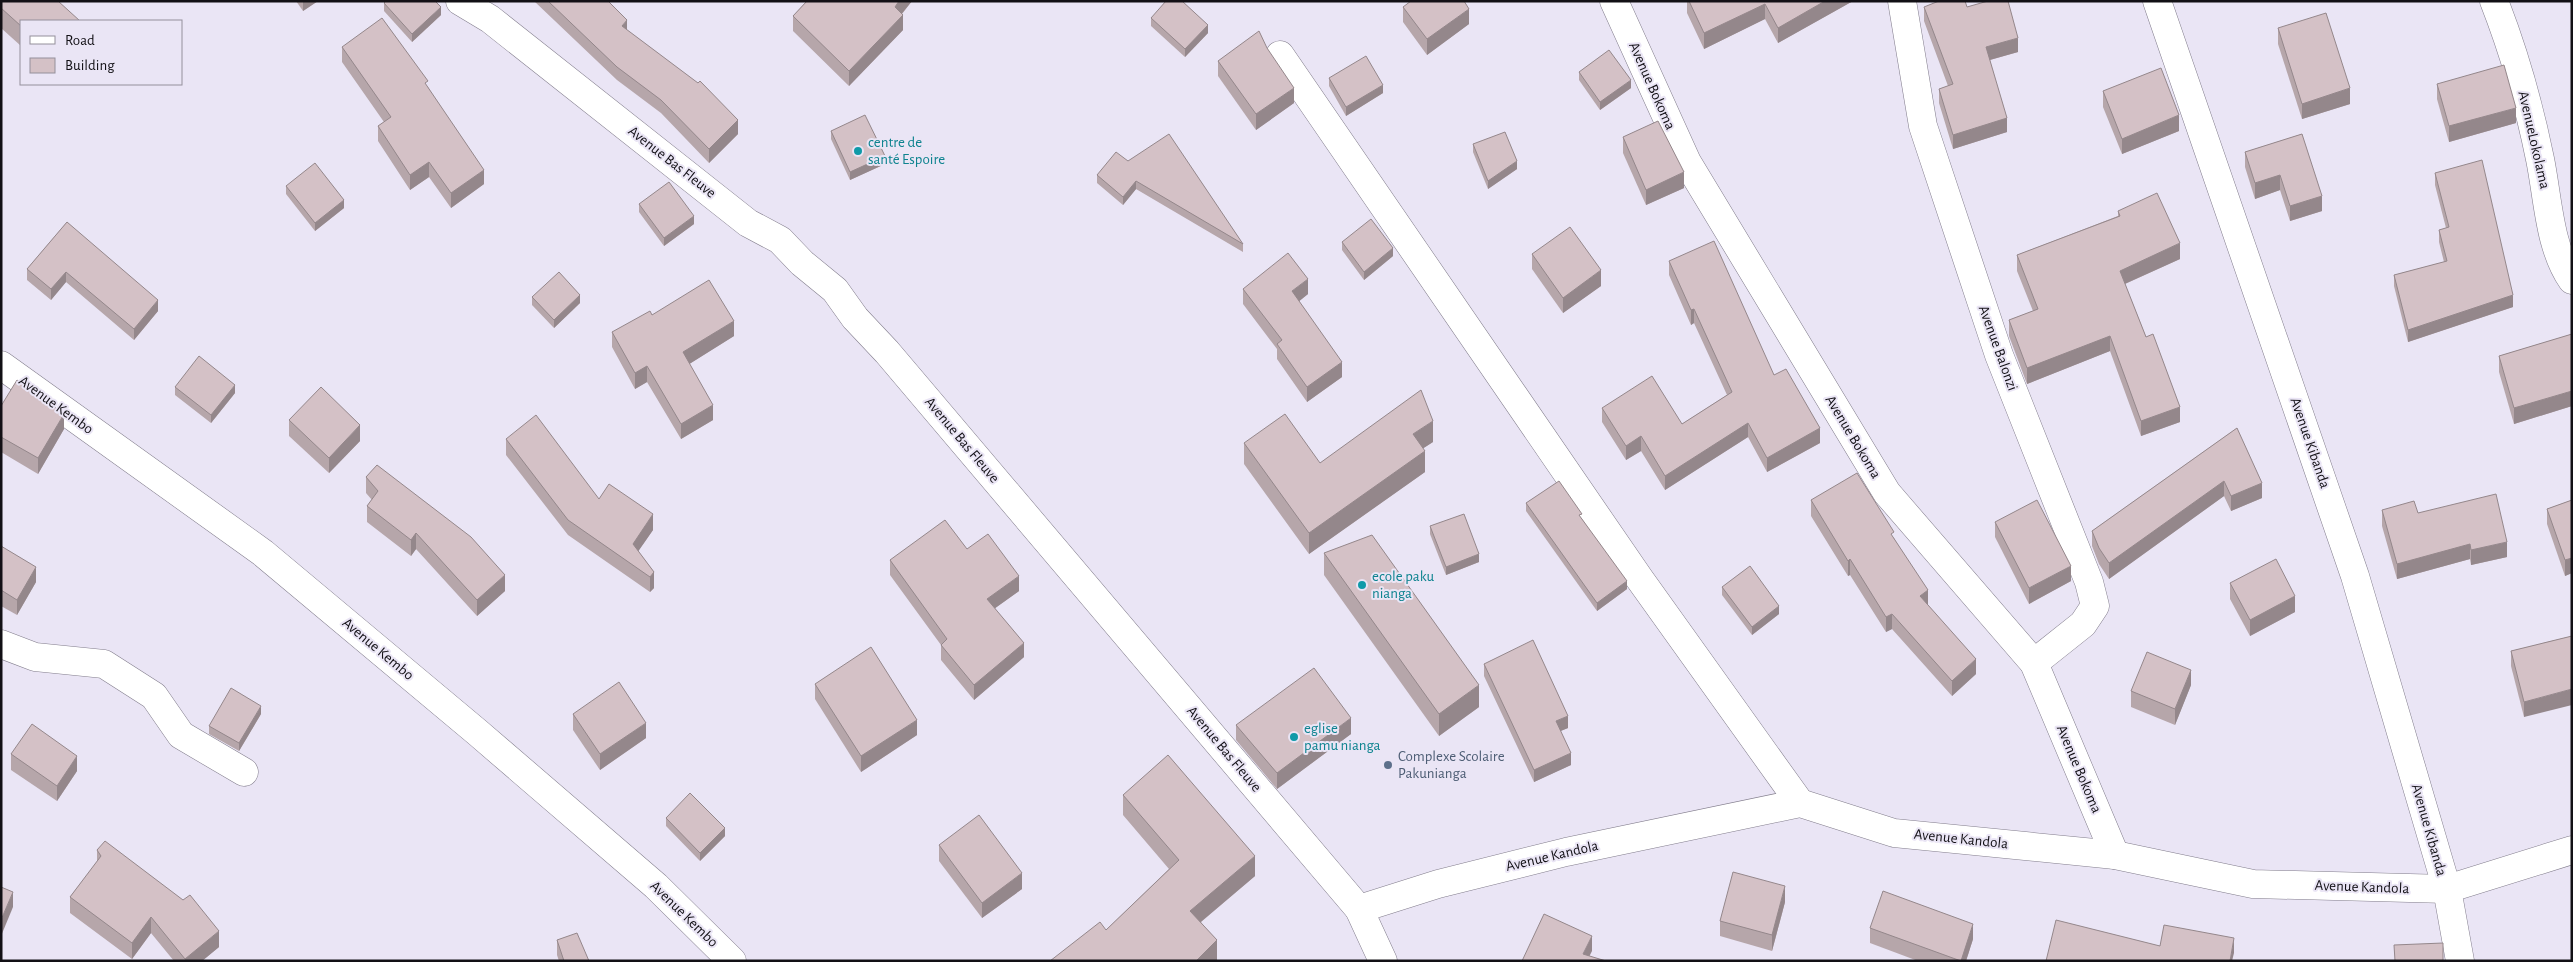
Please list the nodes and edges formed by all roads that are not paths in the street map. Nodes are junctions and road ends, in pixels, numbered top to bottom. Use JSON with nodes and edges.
{"nodes":[{"id":1,"x":460,"y":1,"type":"edge"},
{"id":2,"x":1614,"y":1,"type":"edge"},
{"id":3,"x":1902,"y":1,"type":"edge"},
{"id":4,"x":2157,"y":1,"type":"edge"},
{"id":5,"x":2494,"y":1,"type":"edge"},
{"id":6,"x":1280,"y":55,"type":"dead end"},
{"id":7,"x":2572,"y":280,"type":"edge"},
{"id":8,"x":1,"y":366,"type":"edge"},
{"id":9,"x":1,"y":644,"type":"edge"},
{"id":10,"x":2034,"y":664,"type":"junction"},
{"id":11,"x":244,"y":772,"type":"dead end"},
{"id":12,"x":1800,"y":803,"type":"junction"},
{"id":13,"x":2572,"y":850,"type":"edge"},
{"id":14,"x":2115,"y":855,"type":"junction"},
{"id":15,"x":2446,"y":889,"type":"junction"},
{"id":16,"x":1359,"y":909,"type":"junction"},
{"id":17,"x":732,"y":961,"type":"edge"},
{"id":18,"x":1383,"y":961,"type":"edge"},
{"id":19,"x":2460,"y":961,"type":"edge"}],
"edges":[{"from":1,"to":16,"type":"street","name":"Avenue Bas Fleuve"},
{"from":2,"to":10,"type":"street","name":"Avenue Bokoma"},
{"from":3,"to":10,"type":"street","name":"Avenue Balonzi"},
{"from":4,"to":15,"type":"street","name":"Avenue Kibanda"},
{"from":5,"to":7,"type":"street","name":"AvenueLokolama"},
{"from":6,"to":12,"type":"street"},
{"from":8,"to":17,"type":"street","name":"Avenue Kembo"},
{"from":9,"to":11,"type":"street"},
{"from":10,"to":14,"type":"street","name":"Avenue Bokoma"},
{"from":12,"to":14,"type":"street","name":"Avenue Kandola"},
{"from":12,"to":16,"type":"street","name":"Avenue Kandola"},
{"from":13,"to":15,"type":"street","name":"Avenue Kandola"},
{"from":14,"to":15,"type":"street","name":"Avenue Kandola"},
{"from":15,"to":19,"type":"street","name":"Avenue Kibanda"},
{"from":16,"to":18,"type":"street","name":"Avenue Bas Fleuve"}]}
